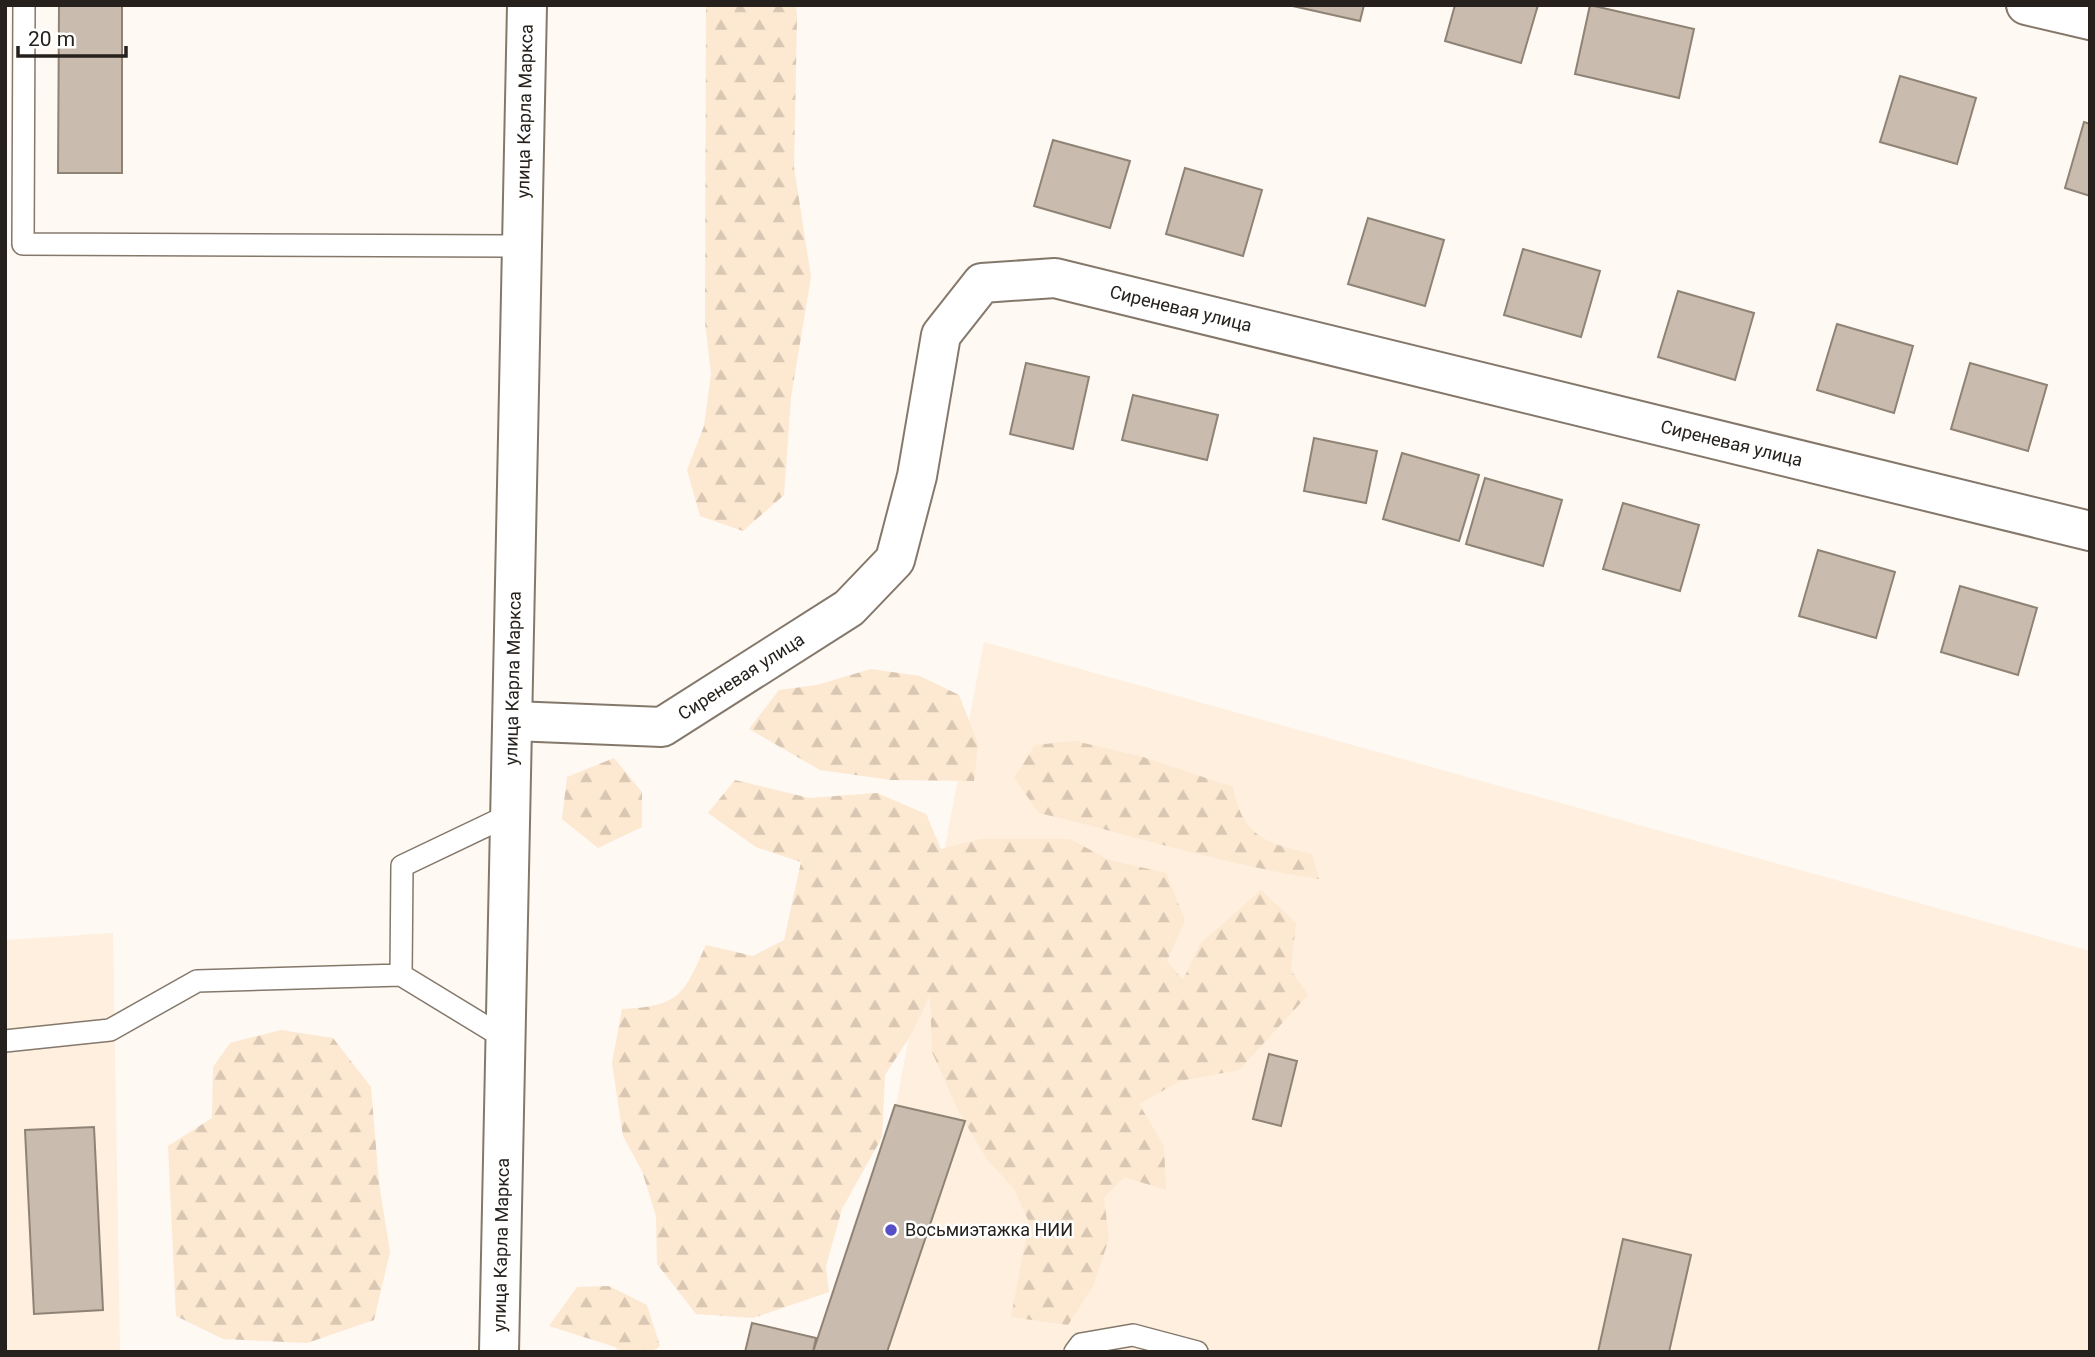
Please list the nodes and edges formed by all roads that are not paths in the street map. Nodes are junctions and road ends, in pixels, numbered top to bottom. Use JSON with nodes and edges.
{"nodes":[{"id":1,"x":24,"y":5,"type":"edge"},
{"id":2,"x":527,"y":5,"type":"edge"},
{"id":3,"x":2026,"y":5,"type":"edge"},
{"id":4,"x":2090,"y":20,"type":"edge"},
{"id":5,"x":522,"y":246,"type":"junction"},
{"id":6,"x":2090,"y":531,"type":"edge"},
{"id":7,"x":513,"y":721,"type":"junction"},
{"id":8,"x":511,"y":814,"type":"junction"},
{"id":9,"x":401,"y":975,"type":"junction"},
{"id":10,"x":506,"y":1039,"type":"junction"},
{"id":11,"x":5,"y":1041,"type":"edge"},
{"id":12,"x":499,"y":1352,"type":"edge"},
{"id":13,"x":1075,"y":1352,"type":"edge"},
{"id":14,"x":1197,"y":1352,"type":"edge"}],
"edges":[{"from":1,"to":5,"type":"lane"},
{"from":2,"to":5,"type":"street","name":"улица Карла Маркса"},
{"from":3,"to":4,"type":"street"},
{"from":5,"to":7,"type":"street","name":"улица Карла Маркса"},
{"from":6,"to":7,"type":"street","name":"Сиреневая улица"},
{"from":7,"to":8,"type":"street","name":"улица Карла Маркса"},
{"from":8,"to":9,"type":"lane"},
{"from":8,"to":10,"type":"street","name":"улица Карла Маркса"},
{"from":9,"to":10,"type":"lane"},
{"from":9,"to":11,"type":"lane"},
{"from":10,"to":12,"type":"street","name":"улица Карла Маркса"},
{"from":13,"to":14,"type":"lane"}]}
